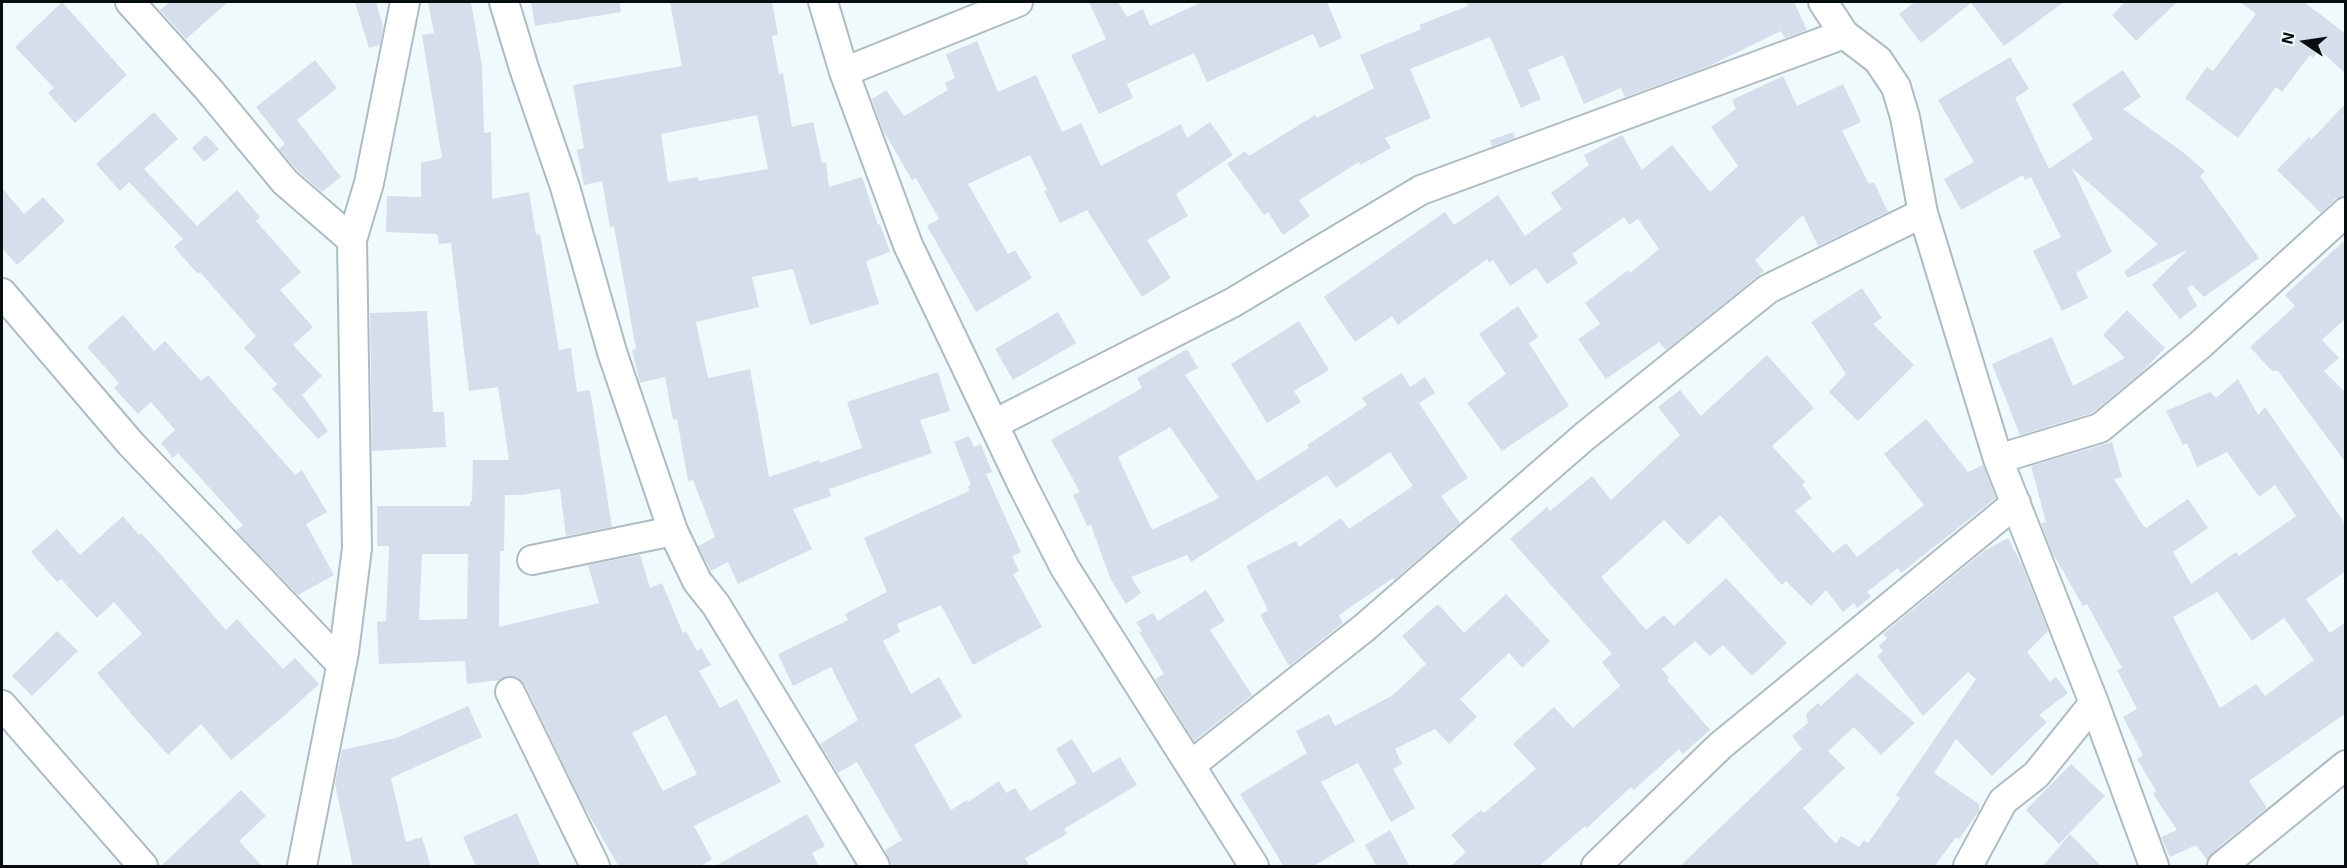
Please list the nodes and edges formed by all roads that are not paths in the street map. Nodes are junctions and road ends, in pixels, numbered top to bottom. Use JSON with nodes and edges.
{"nodes":[{"id":1,"x":130,"y":2,"type":"edge"},
{"id":2,"x":405,"y":2,"type":"edge"},
{"id":3,"x":504,"y":2,"type":"edge"},
{"id":4,"x":823,"y":2,"type":"edge"},
{"id":5,"x":1018,"y":2,"type":"edge"},
{"id":6,"x":1823,"y":2,"type":"edge"},
{"id":7,"x":1844,"y":34,"type":"junction"},
{"id":8,"x":844,"y":72,"type":"junction"},
{"id":9,"x":2346,"y":212,"type":"edge"},
{"id":10,"x":1923,"y":213,"type":"junction"},
{"id":11,"x":352,"y":240,"type":"junction"},
{"id":12,"x":2,"y":293,"type":"edge"},
{"id":13,"x":994,"y":424,"type":"junction"},
{"id":14,"x":1998,"y":459,"type":"junction"},
{"id":15,"x":2016,"y":502,"type":"junction"},
{"id":16,"x":673,"y":531,"type":"junction"},
{"id":17,"x":532,"y":560,"type":"dead end"},
{"id":18,"x":341,"y":664,"type":"junction"},
{"id":19,"x":510,"y":692,"type":"dead end"},
{"id":20,"x":2094,"y":703,"type":"junction"},
{"id":21,"x":2,"y":705,"type":"edge"},
{"id":22,"x":1191,"y":765,"type":"junction"},
{"id":23,"x":2346,"y":765,"type":"edge"},
{"id":24,"x":143,"y":867,"type":"edge"},
{"id":25,"x":302,"y":867,"type":"edge"},
{"id":26,"x":595,"y":867,"type":"edge"},
{"id":27,"x":875,"y":867,"type":"edge"},
{"id":28,"x":1254,"y":867,"type":"edge"},
{"id":29,"x":1596,"y":867,"type":"edge"},
{"id":30,"x":1968,"y":867,"type":"edge"},
{"id":31,"x":2154,"y":867,"type":"edge"},
{"id":32,"x":2222,"y":867,"type":"edge"}],
"edges":[{"from":1,"to":11,"type":"street"},
{"from":2,"to":11,"type":"street"},
{"from":3,"to":16,"type":"street"},
{"from":4,"to":8,"type":"street"},
{"from":5,"to":8,"type":"street"},
{"from":6,"to":7,"type":"street"},
{"from":7,"to":10,"type":"street"},
{"from":7,"to":13,"type":"street"},
{"from":8,"to":13,"type":"street"},
{"from":9,"to":14,"type":"street"},
{"from":10,"to":14,"type":"street"},
{"from":10,"to":22,"type":"street"},
{"from":11,"to":18,"type":"street"},
{"from":12,"to":18,"type":"street"},
{"from":13,"to":22,"type":"street"},
{"from":14,"to":15,"type":"street"},
{"from":15,"to":20,"type":"street"},
{"from":15,"to":29,"type":"street"},
{"from":16,"to":17,"type":"street"},
{"from":16,"to":27,"type":"street"},
{"from":18,"to":25,"type":"street"},
{"from":19,"to":26,"type":"street"},
{"from":20,"to":30,"type":"street"},
{"from":20,"to":31,"type":"street"},
{"from":21,"to":24,"type":"street"},
{"from":22,"to":28,"type":"street"},
{"from":23,"to":32,"type":"street"}]}
